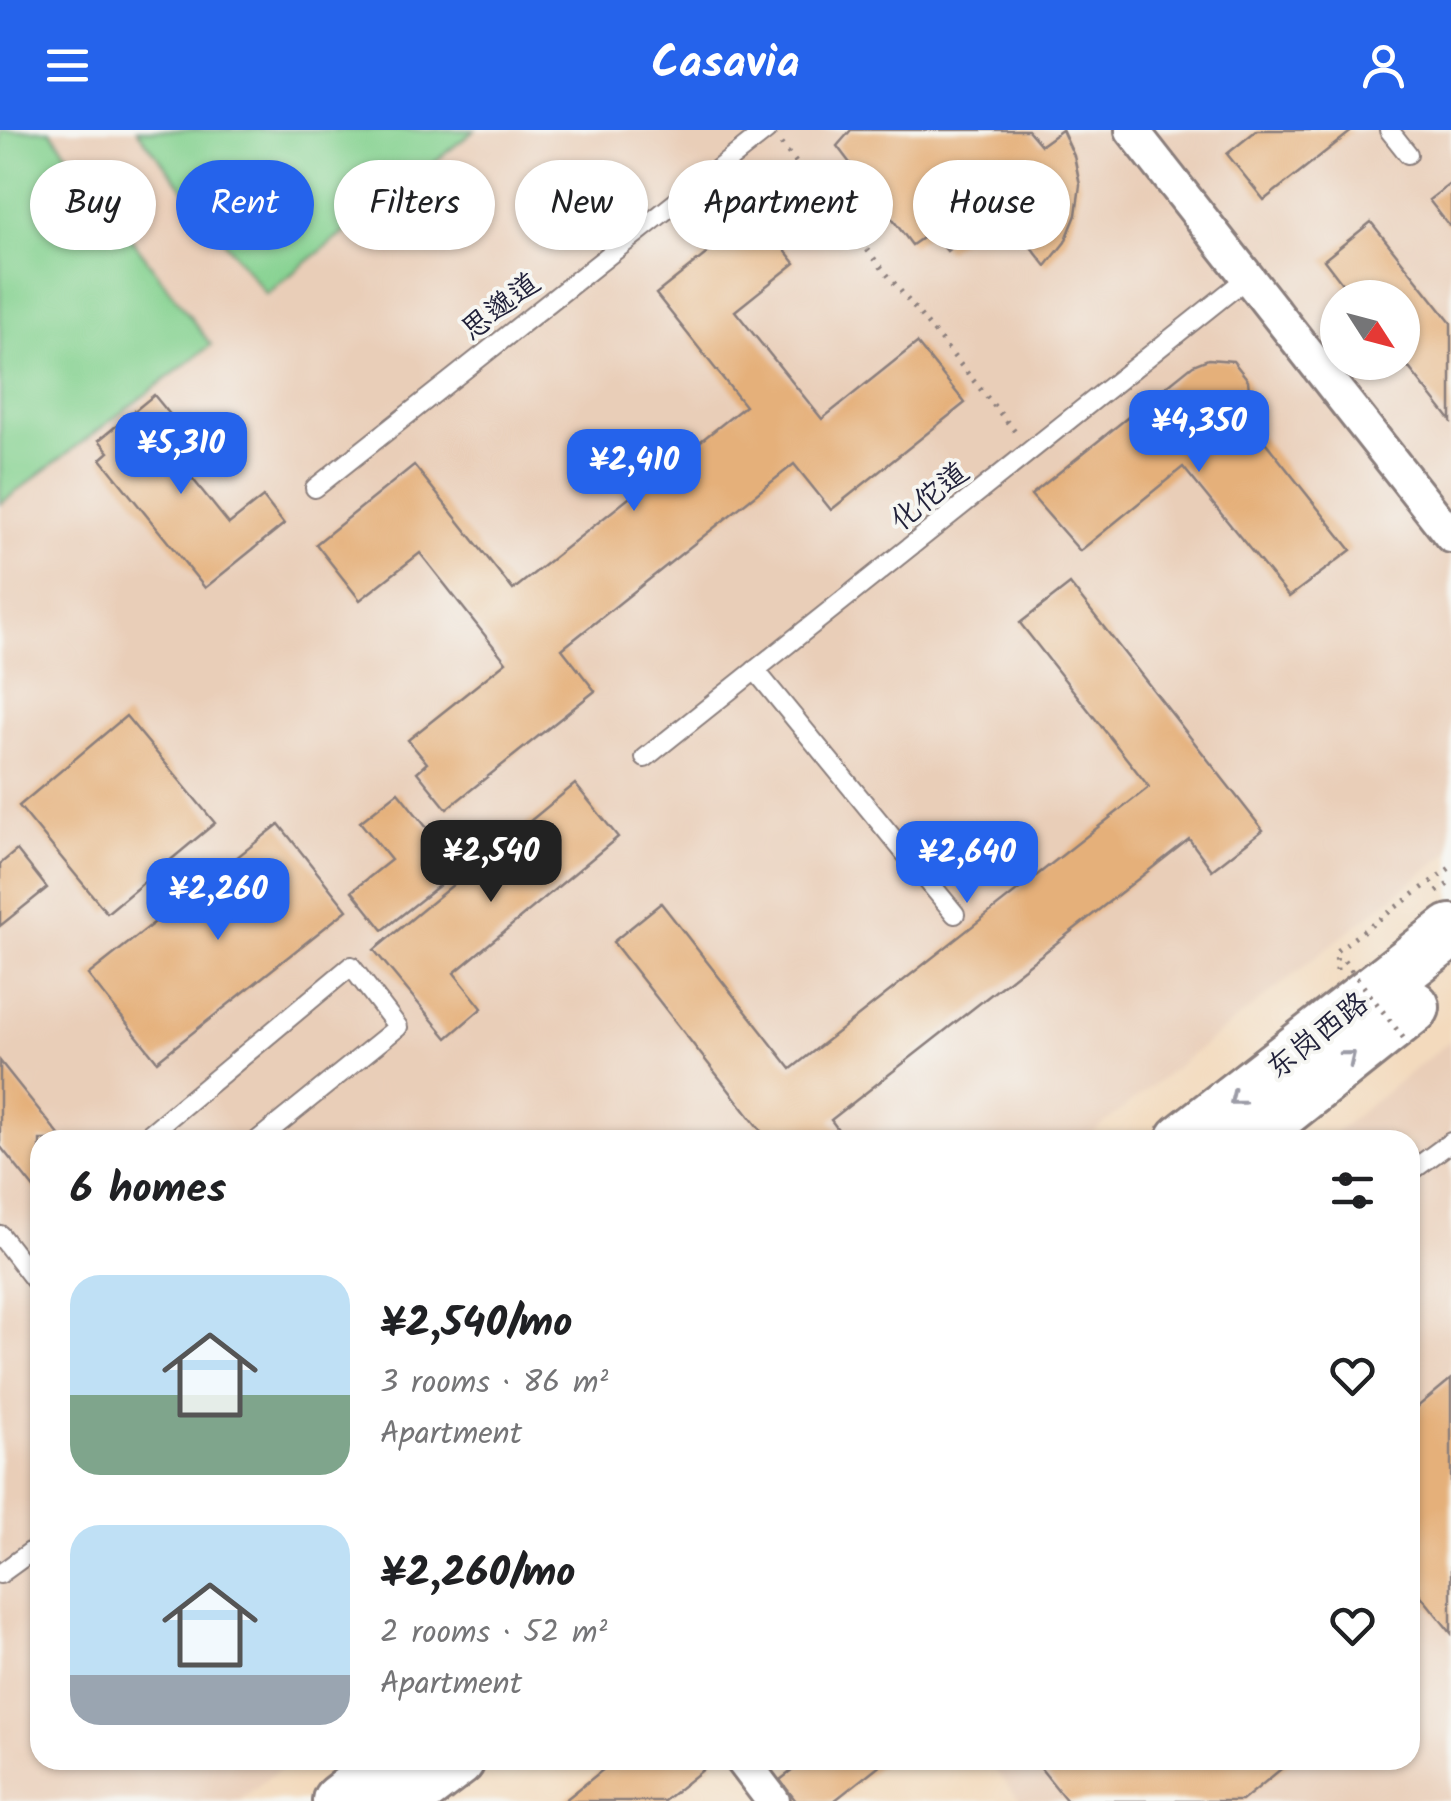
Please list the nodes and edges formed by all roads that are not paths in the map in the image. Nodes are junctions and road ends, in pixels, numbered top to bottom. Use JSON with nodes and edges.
{"nodes":[{"id":1,"x":768,"y":130,"type":"edge"},
{"id":2,"x":1132,"y":130,"type":"edge"},
{"id":3,"x":1389,"y":130,"type":"edge"},
{"id":4,"x":1408,"y":154,"type":"dead end"},
{"id":5,"x":1248,"y":276,"type":"junction"},
{"id":6,"x":315,"y":488,"type":"dead end"},
{"id":7,"x":1451,"y":536,"type":"edge"},
{"id":8,"x":755,"y":670,"type":"junction"},
{"id":9,"x":645,"y":758,"type":"dead end"},
{"id":10,"x":955,"y":914,"type":"dead end"},
{"id":11,"x":1451,"y":931,"type":"edge"},
{"id":12,"x":1451,"y":976,"type":"edge"},
{"id":13,"x":154,"y":1130,"type":"edge"},
{"id":14,"x":270,"y":1130,"type":"edge"},
{"id":15,"x":1197,"y":1130,"type":"edge"},
{"id":16,"x":1258,"y":1130,"type":"edge"},
{"id":17,"x":1451,"y":1142,"type":"edge"},
{"id":18,"x":1420,"y":1165,"type":"edge"},
{"id":19,"x":0,"y":1235,"type":"edge"},
{"id":20,"x":30,"y":1273,"type":"edge"},
{"id":21,"x":30,"y":1552,"type":"edge"},
{"id":22,"x":0,"y":1574,"type":"edge"},
{"id":23,"x":379,"y":1770,"type":"edge"},
{"id":24,"x":445,"y":1770,"type":"edge"},
{"id":25,"x":750,"y":1770,"type":"edge"},
{"id":26,"x":339,"y":1801,"type":"edge"},
{"id":27,"x":404,"y":1801,"type":"edge"},
{"id":28,"x":773,"y":1801,"type":"edge"}],
"edges":[{"from":1,"to":6,"type":"lane","name":"思邈道"},
{"from":2,"to":5,"type":"street"},
{"from":3,"to":4,"type":"lane"},
{"from":5,"to":7,"type":"street"},
{"from":5,"to":8,"type":"lane","name":"化佗道"},
{"from":8,"to":9,"type":"lane","name":"化佗道"},
{"from":8,"to":10,"type":"lane"},
{"from":11,"to":15,"type":"main road","name":"东岗西路","one_way":true},
{"from":16,"to":12,"type":"main road","name":"东岗西路","one_way":true},
{"from":13,"to":14,"type":"lane"},
{"from":17,"to":18,"type":"lane"},
{"from":19,"to":20,"type":"lane"},
{"from":21,"to":22,"type":"lane"},
{"from":23,"to":26,"type":"main road"},
{"from":24,"to":27,"type":"main road"},
{"from":25,"to":28,"type":"street"}]}
